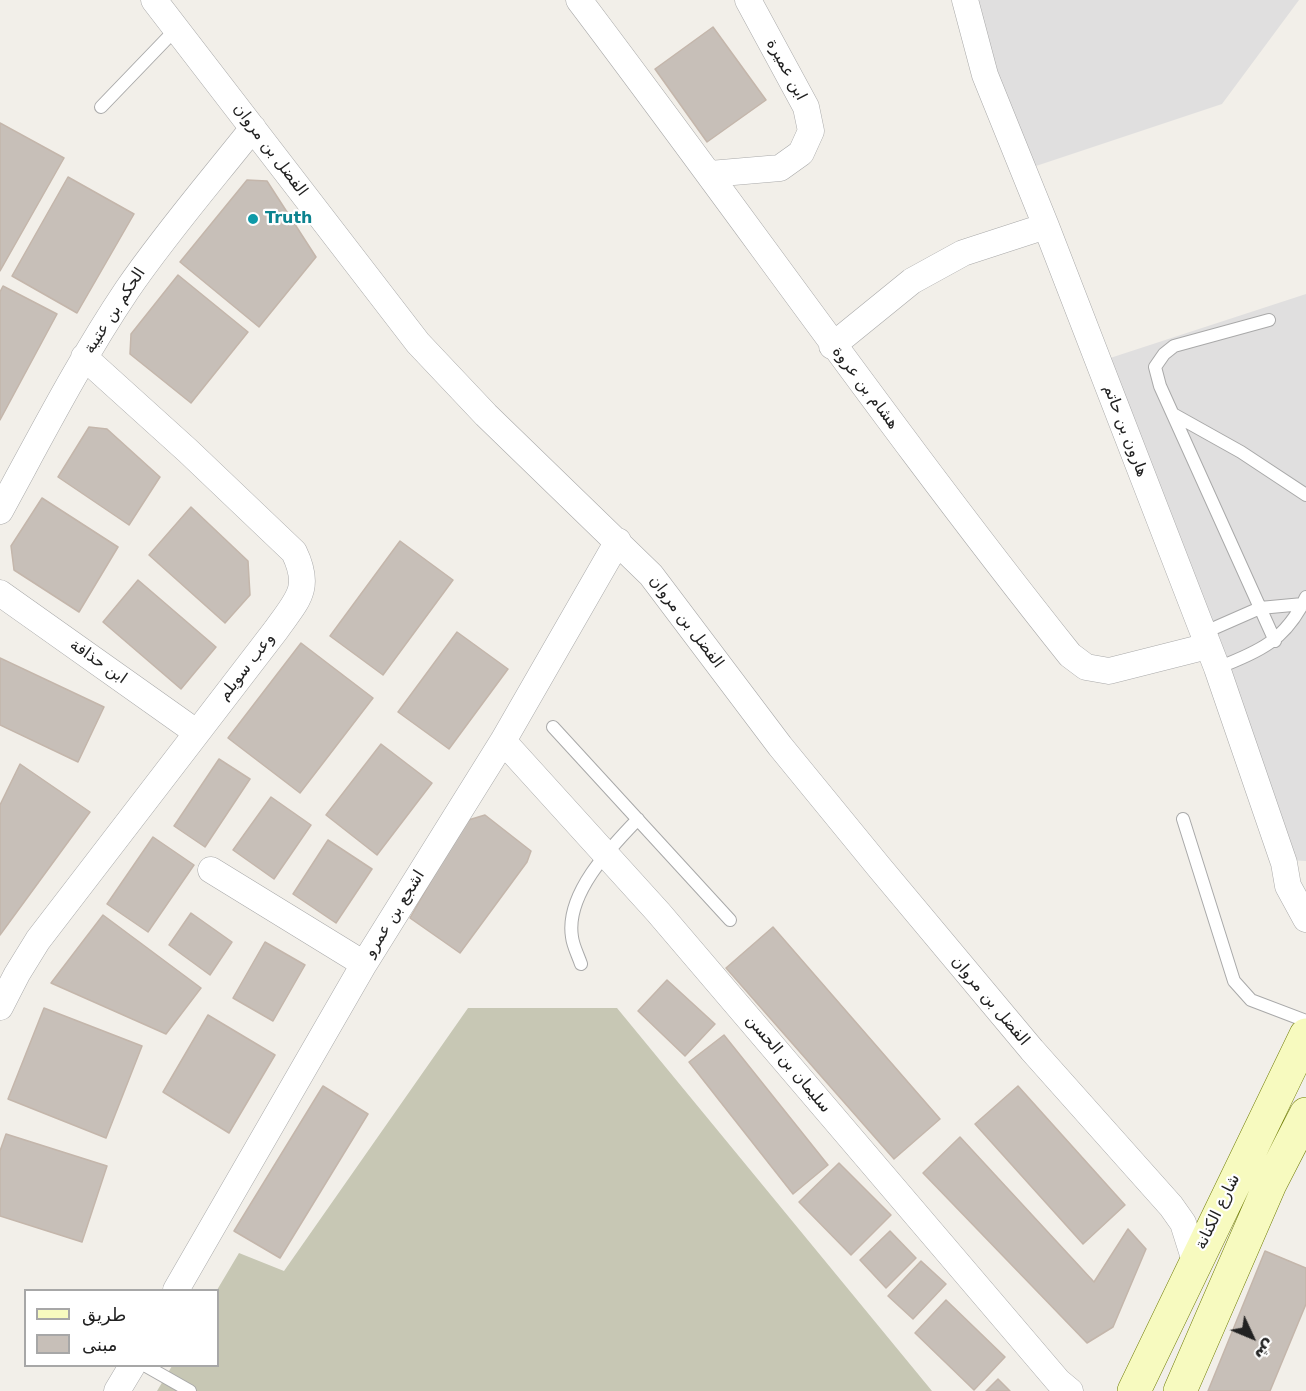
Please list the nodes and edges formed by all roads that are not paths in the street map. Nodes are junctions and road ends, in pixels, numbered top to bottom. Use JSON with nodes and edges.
{"nodes":[{"id":1,"x":154,"y":0,"type":"edge"},
{"id":2,"x":579,"y":0,"type":"edge"},
{"id":3,"x":748,"y":0,"type":"edge"},
{"id":4,"x":965,"y":0,"type":"edge"},
{"id":5,"x":177,"y":28,"type":"junction"},
{"id":6,"x":101,"y":107,"type":"dead end"},
{"id":7,"x":253,"y":128,"type":"junction"},
{"id":8,"x":710,"y":174,"type":"junction"},
{"id":9,"x":1046,"y":226,"type":"junction"},
{"id":10,"x":1269,"y":320,"type":"dead end"},
{"id":11,"x":832,"y":346,"type":"junction"},
{"id":12,"x":84,"y":357,"type":"junction"},
{"id":13,"x":1173,"y":414,"type":"junction"},
{"id":14,"x":1306,"y":495,"type":"edge"},
{"id":15,"x":0,"y":511,"type":"edge"},
{"id":16,"x":618,"y":541,"type":"junction"},
{"id":17,"x":0,"y":593,"type":"edge"},
{"id":18,"x":1304,"y":600,"type":"edge"},
{"id":19,"x":1260,"y":608,"type":"junction"},
{"id":20,"x":1275,"y":641,"type":"junction"},
{"id":21,"x":1209,"y":649,"type":"junction"},
{"id":22,"x":553,"y":727,"type":"dead end"},
{"id":23,"x":196,"y":732,"type":"junction"},
{"id":24,"x":502,"y":741,"type":"junction"},
{"id":25,"x":638,"y":819,"type":"junction"},
{"id":26,"x":1183,"y":819,"type":"dead end"},
{"id":27,"x":605,"y":853,"type":"junction"},
{"id":28,"x":1284,"y":863,"type":"junction"},
{"id":29,"x":211,"y":870,"type":"dead end"},
{"id":30,"x":1306,"y":898,"type":"edge"},
{"id":31,"x":1306,"y":919,"type":"edge"},
{"id":32,"x":730,"y":920,"type":"dead end"},
{"id":33,"x":364,"y":964,"type":"junction"},
{"id":34,"x":581,"y":964,"type":"dead end"},
{"id":35,"x":0,"y":1007,"type":"edge"},
{"id":36,"x":1306,"y":1021,"type":"edge"},
{"id":37,"x":1306,"y":1035,"type":"edge"},
{"id":38,"x":1306,"y":1114,"type":"edge"},
{"id":39,"x":1195,"y":1261,"type":"junction"},
{"id":40,"x":177,"y":1289,"type":"edge"},
{"id":41,"x":131,"y":1367,"type":"edge"},
{"id":42,"x":149,"y":1367,"type":"edge"},
{"id":43,"x":117,"y":1391,"type":"edge"},
{"id":44,"x":190,"y":1391,"type":"edge"},
{"id":45,"x":1070,"y":1391,"type":"edge"},
{"id":46,"x":1133,"y":1391,"type":"edge"},
{"id":47,"x":1180,"y":1391,"type":"edge"}],
"edges":[{"from":1,"to":5,"type":"street","name":"الفضل بن مروان"},
{"from":2,"to":8,"type":"street","name":"هشام بن عروة"},
{"from":3,"to":8,"type":"street","name":"ابن عميرة"},
{"from":4,"to":9,"type":"street","name":"هارون بن حاتم"},
{"from":5,"to":6,"type":"lane"},
{"from":5,"to":7,"type":"street","name":"الفضل بن مروان"},
{"from":7,"to":12,"type":"street","name":"الحكم بن عتيبة"},
{"from":7,"to":16,"type":"street","name":"الفضل بن مروان"},
{"from":8,"to":11,"type":"street","name":"هشام بن عروة"},
{"from":9,"to":11,"type":"street"},
{"from":9,"to":21,"type":"street","name":"هارون بن حاتم"},
{"from":10,"to":13,"type":"lane"},
{"from":11,"to":21,"type":"street","name":"هشام بن عروة"},
{"from":12,"to":15,"type":"street","name":"الحكم بن عتيبة"},
{"from":12,"to":23,"type":"street","name":"وعب سويلم"},
{"from":13,"to":14,"type":"lane"},
{"from":13,"to":19,"type":"lane"},
{"from":16,"to":24,"type":"street","name":"اشجع بن عمرو"},
{"from":16,"to":39,"type":"street","name":"الفضل بن مروان"},
{"from":17,"to":23,"type":"street","name":"ابن حذافة"},
{"from":18,"to":19,"type":"lane"},
{"from":18,"to":20,"type":"lane"},
{"from":19,"to":20,"type":"lane"},
{"from":19,"to":21,"type":"lane"},
{"from":20,"to":21,"type":"lane"},
{"from":21,"to":28,"type":"street","name":"هارون بن حاتم"},
{"from":22,"to":25,"type":"lane"},
{"from":23,"to":35,"type":"street","name":"وعب سويلم"},
{"from":24,"to":27,"type":"street","name":"سليمان بن الحسن"},
{"from":24,"to":33,"type":"street","name":"اشجع بن عمرو"},
{"from":25,"to":27,"type":"lane"},
{"from":25,"to":32,"type":"lane"},
{"from":26,"to":36,"type":"lane"},
{"from":27,"to":34,"type":"lane"},
{"from":27,"to":45,"type":"street","name":"سليمان بن الحسن"},
{"from":28,"to":30,"type":"street","name":"هارون بن حاتم"},
{"from":28,"to":31,"type":"street","name":"هارون بن حاتم"},
{"from":29,"to":33,"type":"street"},
{"from":33,"to":40,"type":"street","name":"اشجع بن عمرو"},
{"from":37,"to":39,"type":"street","name":"شارع الكنانة"},
{"from":38,"to":47,"type":"street"},
{"from":39,"to":46,"type":"street","name":"شارع الكنانة"},
{"from":41,"to":43,"type":"street"},
{"from":42,"to":44,"type":"lane"}]}
